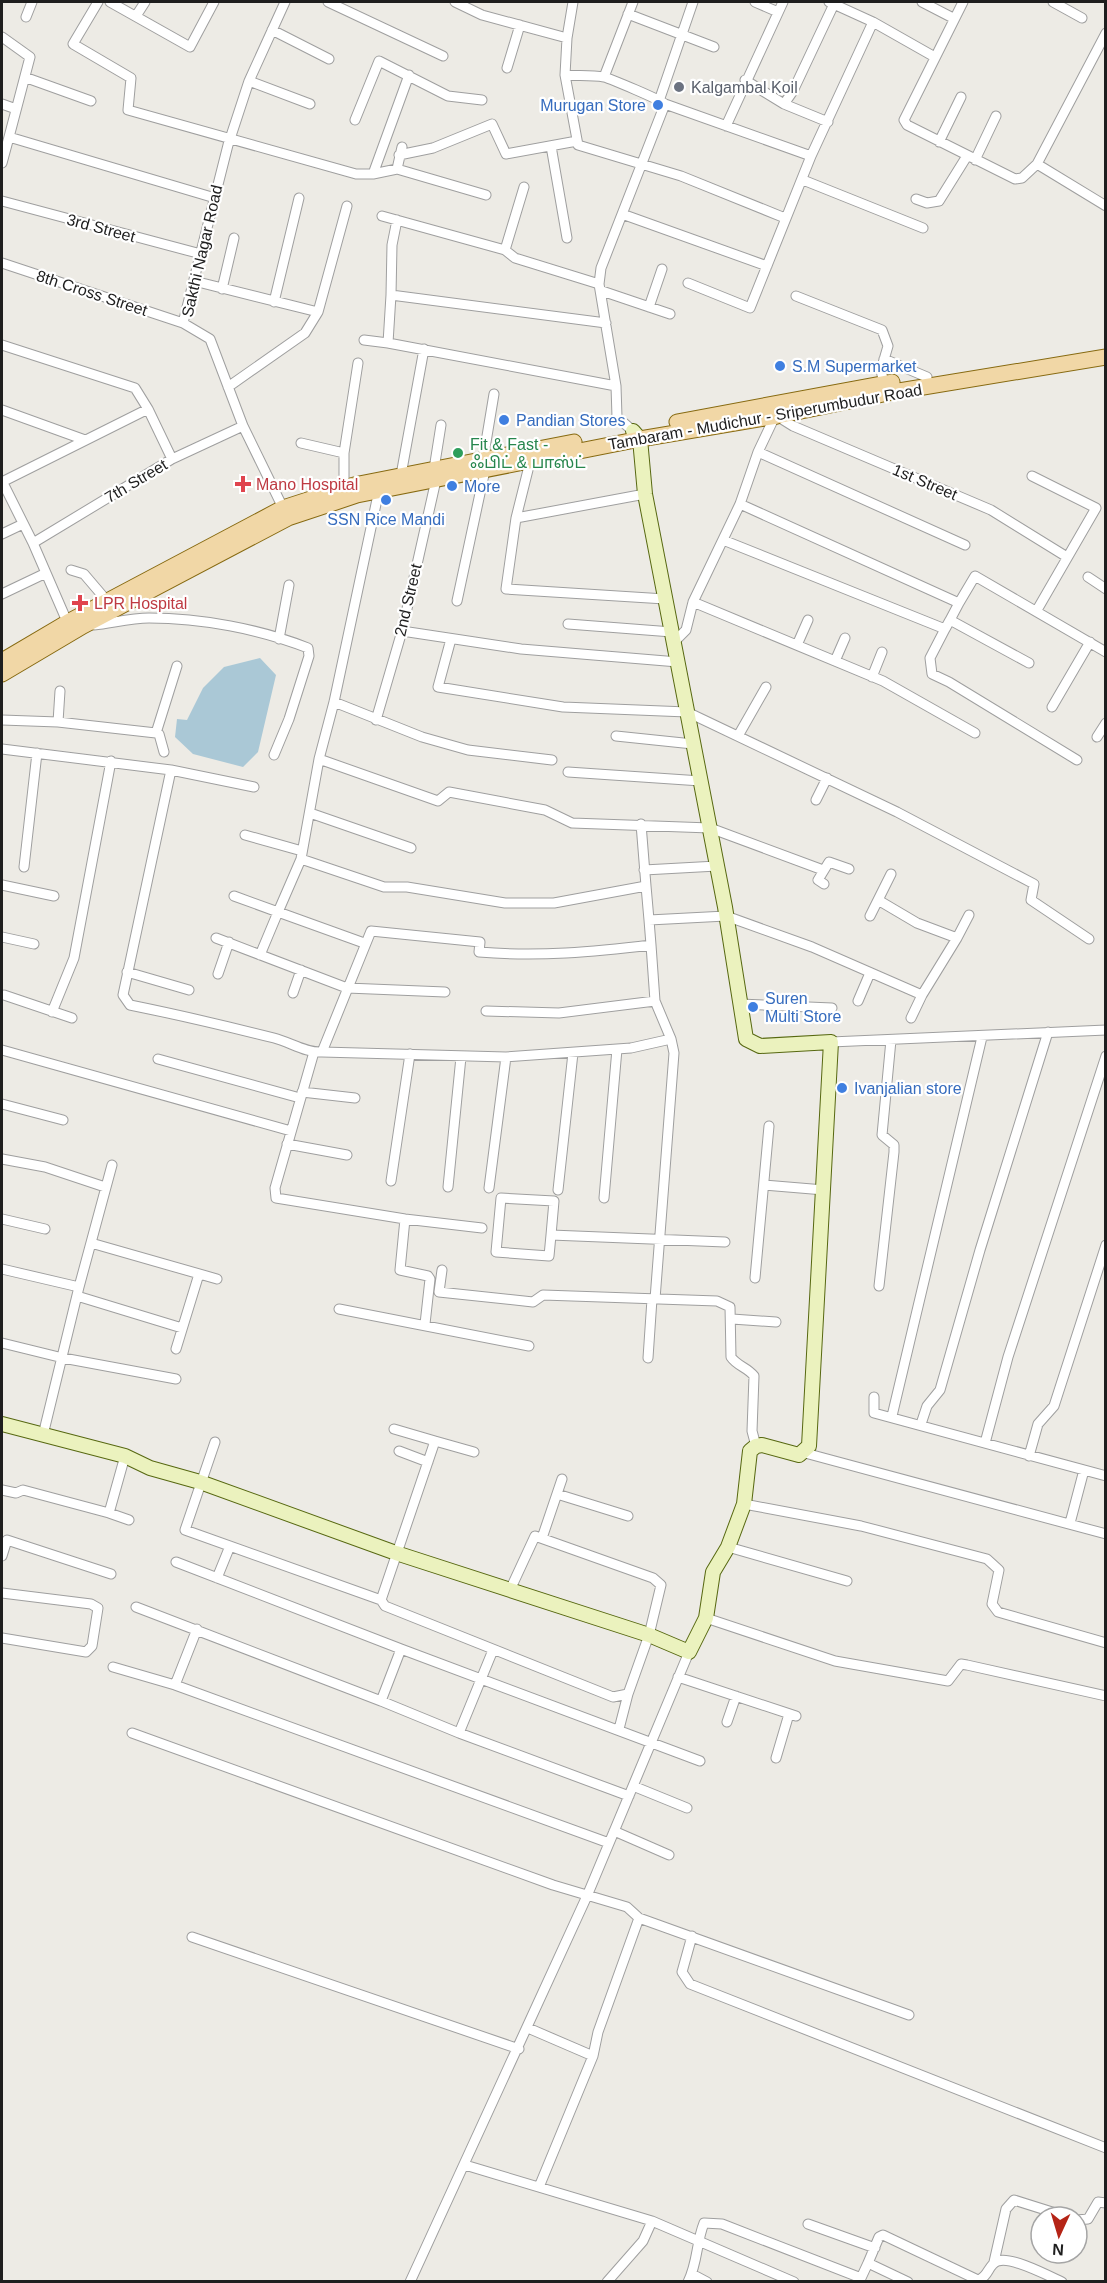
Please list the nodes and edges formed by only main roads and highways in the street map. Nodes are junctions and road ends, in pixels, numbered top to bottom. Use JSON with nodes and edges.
{"nodes":[{"id":1,"x":1106,"y":347,"type":"edge"},
{"id":2,"x":1106,"y":357,"type":"edge"},
{"id":3,"x":775,"y":410,"type":"junction"},
{"id":4,"x":636,"y":435,"type":"junction"},
{"id":5,"x":484,"y":465,"type":"junction"},
{"id":6,"x":435,"y":475,"type":"junction"},
{"id":7,"x":286,"y":513,"type":"junction"},
{"id":8,"x":74,"y":627,"type":"junction"},
{"id":9,"x":2,"y":661,"type":"edge"},
{"id":10,"x":2,"y":674,"type":"edge"}],
"edges":[{"from":1,"to":3,"type":"main road","name":"Tambaram - Mudichur - Sriperumbudur Road"},
{"from":2,"to":3,"type":"main road","name":"Tambaram - Mudichur - Sriperumbudur Road"},
{"from":3,"to":4,"type":"main road","name":"Tambaram - Mudichur - Sriperumbudur Road"},
{"from":4,"to":5,"type":"main road","name":"Tambaram - Mudichur - Sriperumbudur Road"},
{"from":4,"to":5,"type":"main road","name":"Tambaram - Mudichur - Sriperumbudur Road"},
{"from":5,"to":6,"type":"main road","name":"Tambaram - Mudichur - Sriperumbudur Road"},
{"from":6,"to":7,"type":"main road","name":"Tambaram - Mudichur - Sriperumbudur Road"},
{"from":6,"to":7,"type":"main road","name":"Tambaram - Mudichur - Sriperumbudur Road"},
{"from":7,"to":8,"type":"main road","name":"Tambaram - Mudichur - Sriperumbudur Road"},
{"from":7,"to":8,"type":"main road","name":"Tambaram - Mudichur - Sriperumbudur Road"},
{"from":8,"to":9,"type":"main road","name":"Tambaram - Mudichur - Sriperumbudur Road"},
{"from":8,"to":10,"type":"main road","name":"Tambaram - Mudichur - Sriperumbudur Road"}]}
